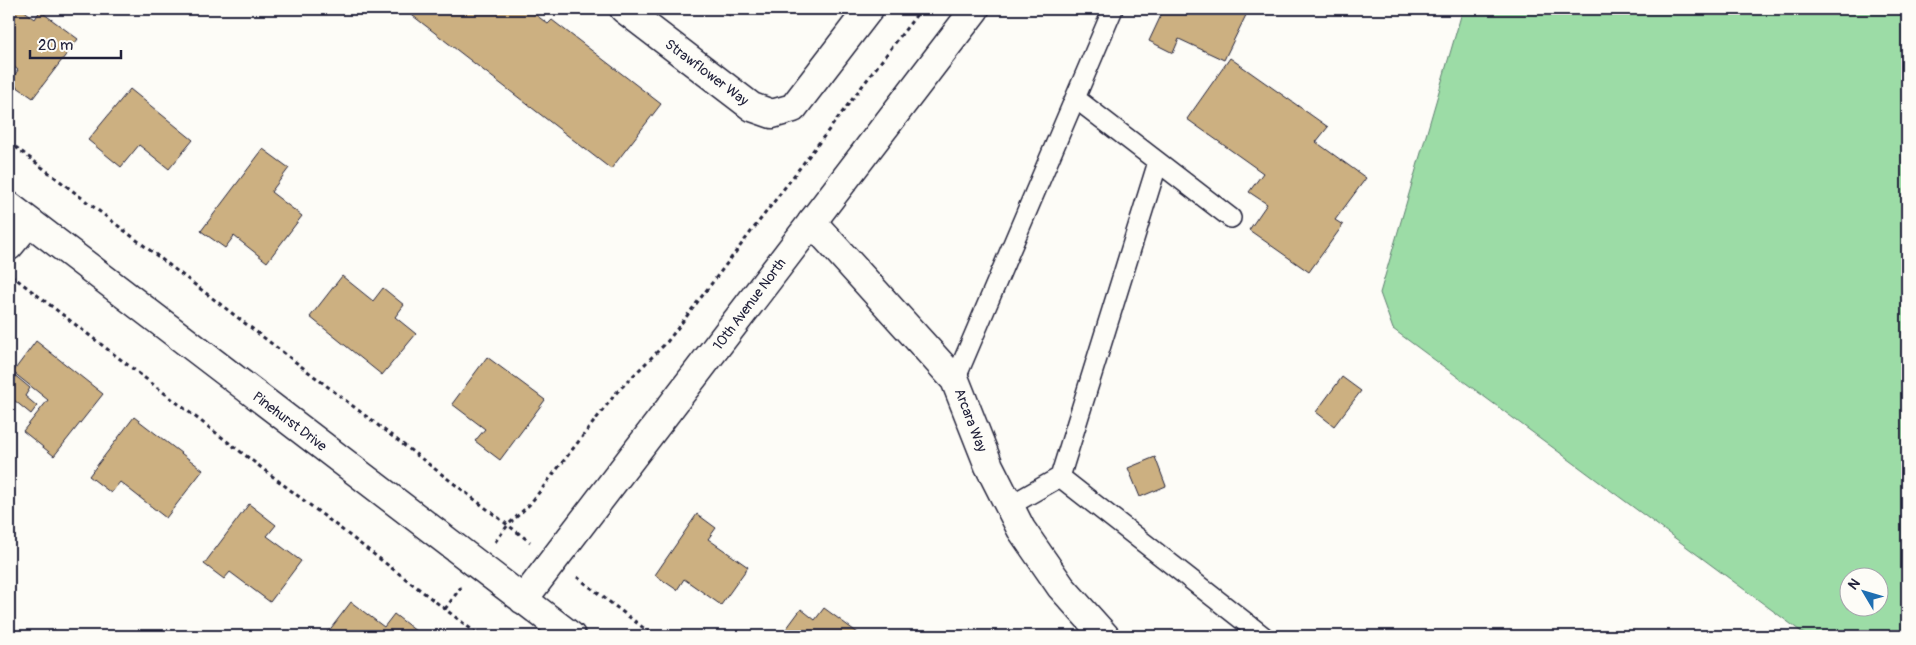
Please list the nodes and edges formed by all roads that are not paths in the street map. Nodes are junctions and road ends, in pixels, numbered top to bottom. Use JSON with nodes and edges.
{"nodes":[{"id":1,"x":624,"y":9,"type":"edge"},
{"id":2,"x":869,"y":9,"type":"edge"},
{"id":3,"x":974,"y":9,"type":"edge"},
{"id":4,"x":1113,"y":9,"type":"edge"},
{"id":5,"x":1075,"y":98,"type":"junction"},
{"id":6,"x":1158,"y":162,"type":"junction"},
{"id":7,"x":19,"y":214,"type":"edge"},
{"id":8,"x":1231,"y":218,"type":"dead end"},
{"id":9,"x":812,"y":222,"type":"junction"},
{"id":10,"x":9,"y":246,"type":"edge"},
{"id":11,"x":956,"y":380,"type":"junction"},
{"id":12,"x":1060,"y":477,"type":"junction"},
{"id":13,"x":1009,"y":506,"type":"junction"},
{"id":14,"x":523,"y":600,"type":"junction"},
{"id":15,"x":571,"y":636,"type":"edge"},
{"id":16,"x":1105,"y":636,"type":"edge"},
{"id":17,"x":1263,"y":636,"type":"edge"}],
"edges":[{"from":1,"to":2,"type":"street","name":"Strawflower Way"},
{"from":3,"to":9,"type":"street","name":"10th Avenue North"},
{"from":4,"to":5,"type":"lane"},
{"from":5,"to":6,"type":"lane"},
{"from":5,"to":11,"type":"lane"},
{"from":6,"to":8,"type":"lane"},
{"from":6,"to":12,"type":"lane"},
{"from":7,"to":10,"type":"street"},
{"from":7,"to":14,"type":"street","name":"Pinehurst Drive"},
{"from":9,"to":11,"type":"street","name":"Arcara Way"},
{"from":9,"to":14,"type":"street","name":"10th Avenue North"},
{"from":11,"to":13,"type":"street","name":"Arcara Way"},
{"from":12,"to":13,"type":"lane"},
{"from":12,"to":17,"type":"lane"},
{"from":13,"to":16,"type":"street","name":"Arcara Way"},
{"from":14,"to":15,"type":"street","name":"Pinehurst Drive"}]}
